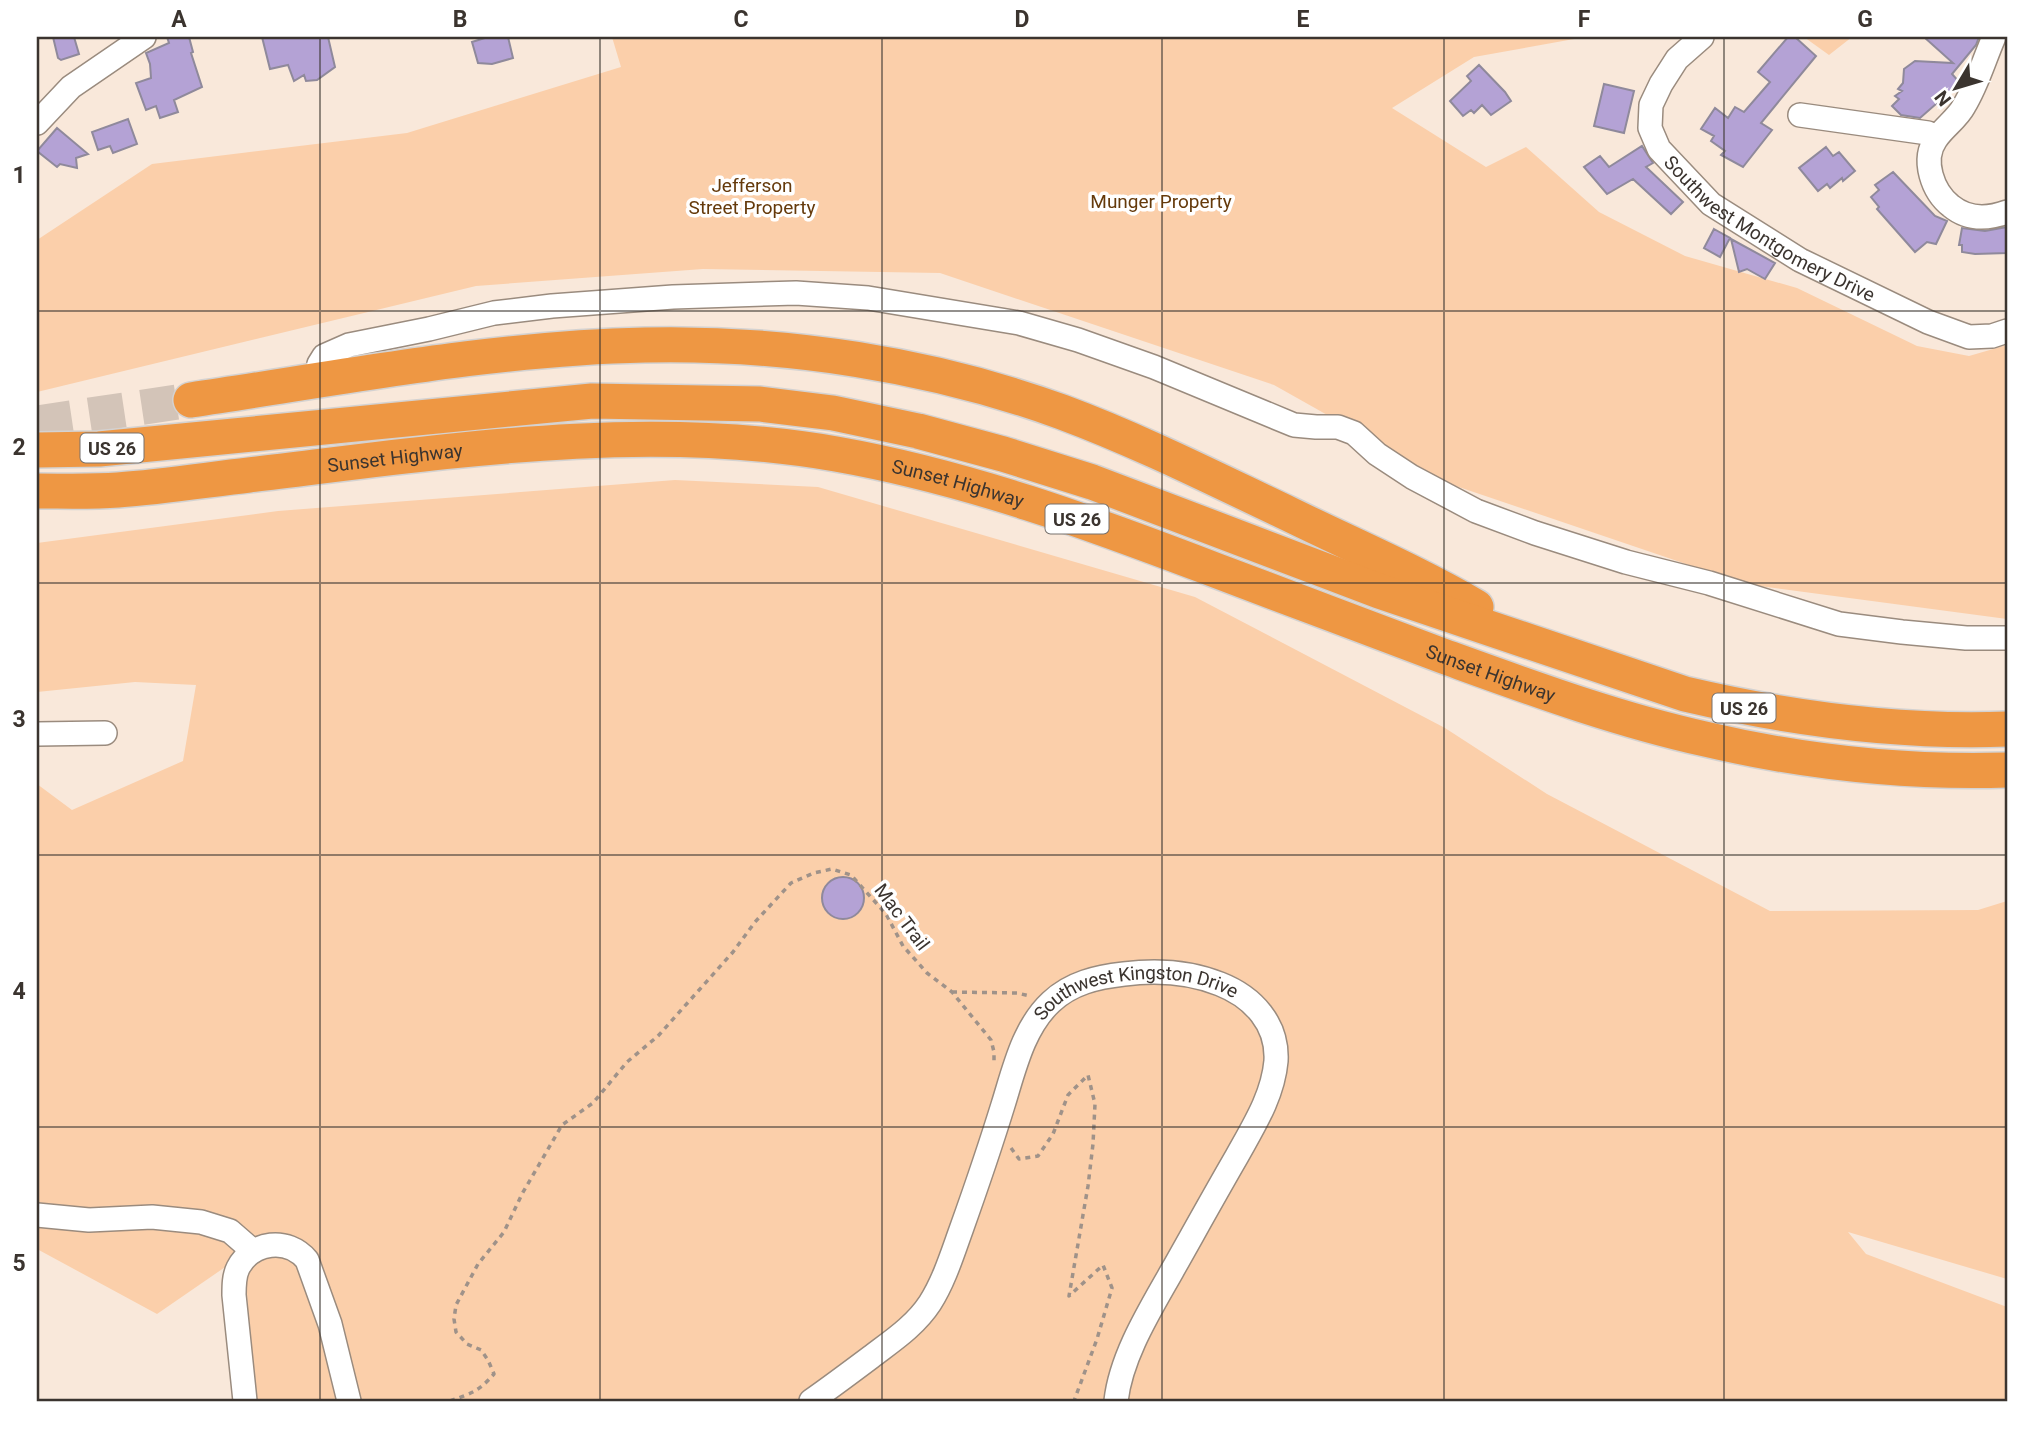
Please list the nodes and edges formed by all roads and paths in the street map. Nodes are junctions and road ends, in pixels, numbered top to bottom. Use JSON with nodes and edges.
{"nodes":[{"id":1,"x":144,"y":37,"type":"edge"},
{"id":2,"x":1702,"y":37,"type":"edge"},
{"id":3,"x":1994,"y":37,"type":"edge"},
{"id":4,"x":1800,"y":115,"type":"dead end"},
{"id":5,"x":37,"y":122,"type":"edge"},
{"id":6,"x":1936,"y":137,"type":"junction"},
{"id":7,"x":2007,"y":212,"type":"edge"},
{"id":8,"x":2007,"y":331,"type":"edge"},
{"id":9,"x":315,"y":382,"type":"junction"},
{"id":10,"x":191,"y":400,"type":"tunnel mouth"},
{"id":11,"x":37,"y":450,"type":"edge"},
{"id":12,"x":118,"y":490,"type":"junction"},
{"id":13,"x":37,"y":491,"type":"edge"},
{"id":14,"x":37,"y":513,"type":"edge"},
{"id":15,"x":1492,"y":630,"type":"junction"},
{"id":16,"x":2007,"y":638,"type":"edge"},
{"id":17,"x":2007,"y":729,"type":"edge"},
{"id":18,"x":105,"y":733,"type":"dead end"},
{"id":19,"x":37,"y":734,"type":"edge"},
{"id":20,"x":2007,"y":770,"type":"edge"},
{"id":21,"x":952,"y":992,"type":"junction"},
{"id":22,"x":1050,"y":1002,"type":"junction"},
{"id":23,"x":994,"y":1062,"type":"dead end"},
{"id":24,"x":996,"y":1126,"type":"junction"},
{"id":25,"x":37,"y":1215,"type":"edge"},
{"id":26,"x":253,"y":1251,"type":"junction"},
{"id":27,"x":245,"y":1401,"type":"edge"},
{"id":28,"x":349,"y":1401,"type":"edge"},
{"id":29,"x":450,"y":1401,"type":"edge"},
{"id":30,"x":811,"y":1401,"type":"edge"},
{"id":31,"x":1074,"y":1401,"type":"edge"},
{"id":32,"x":1116,"y":1401,"type":"edge"}],
"edges":[{"from":1,"to":5,"type":"street"},
{"from":2,"to":8,"type":"street","name":"Southwest Montgomery Drive"},
{"from":3,"to":6,"type":"street"},
{"from":4,"to":6,"type":"street"},
{"from":6,"to":7,"type":"street"},
{"from":9,"to":10,"type":"highway"},
{"from":9,"to":15,"type":"highway"},
{"from":9,"to":16,"type":"street"},
{"from":11,"to":15,"type":"highway","name":"Sunset Highway","number":"US 26"},
{"from":12,"to":13,"type":"highway","name":"Sunset Highway","number":"US 26"},
{"from":12,"to":14,"type":"highway"},
{"from":12,"to":20,"type":"highway","name":"Sunset Highway","number":"US 26"},
{"from":15,"to":17,"type":"highway","name":"Sunset Highway","number":"US 26"},
{"from":18,"to":19,"type":"street"},
{"from":21,"to":22,"type":"path"},
{"from":21,"to":23,"type":"path","name":"Mac Trail"},
{"from":21,"to":29,"type":"path","name":"Mac Trail"},
{"from":22,"to":24,"type":"street","name":"Southwest Kingston Drive"},
{"from":22,"to":32,"type":"street","name":"Southwest Kingston Drive"},
{"from":24,"to":30,"type":"street","name":"Southwest Kingston Drive"},
{"from":24,"to":31,"type":"path"},
{"from":25,"to":26,"type":"street"},
{"from":26,"to":27,"type":"street"},
{"from":26,"to":28,"type":"street"}]}
